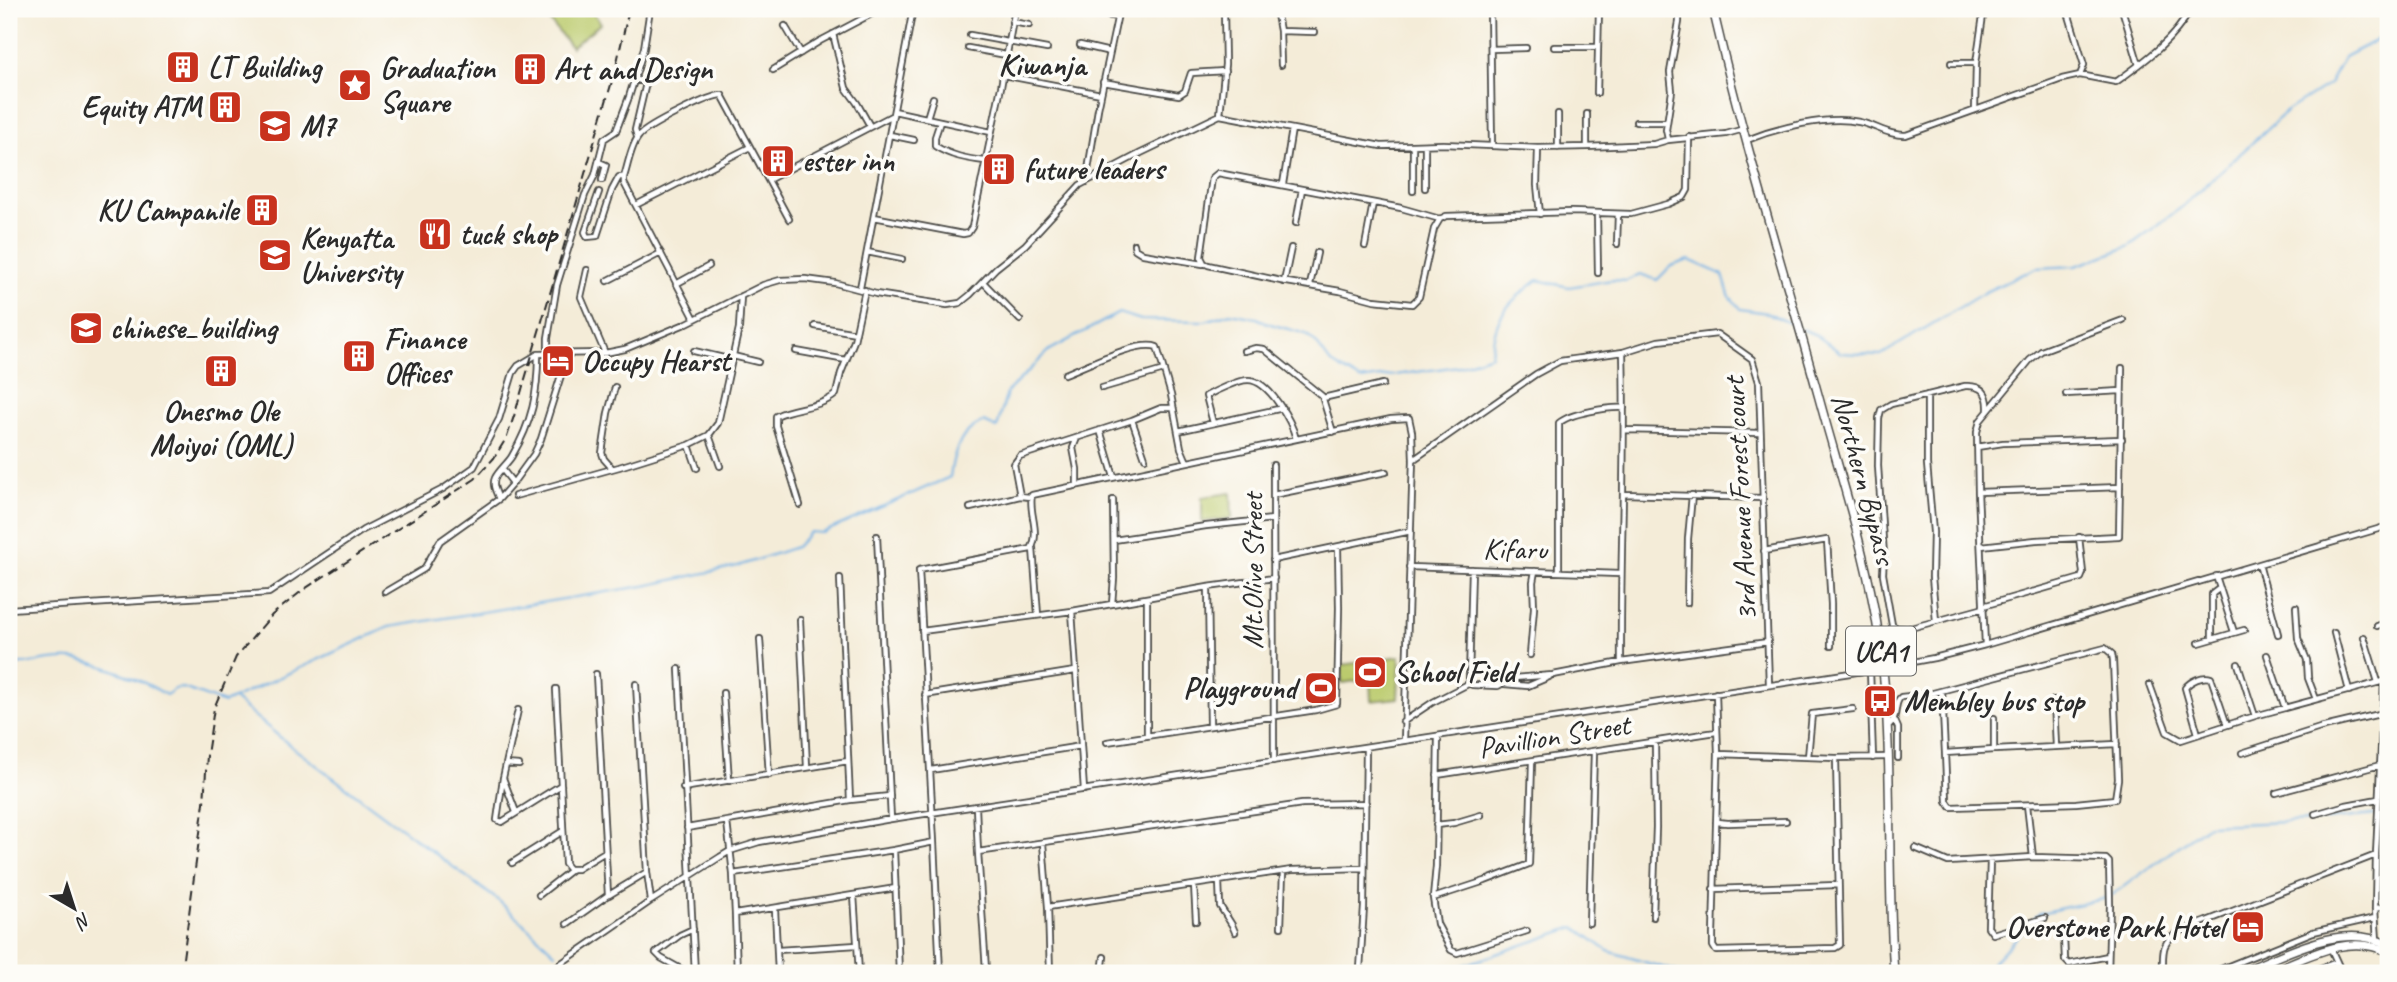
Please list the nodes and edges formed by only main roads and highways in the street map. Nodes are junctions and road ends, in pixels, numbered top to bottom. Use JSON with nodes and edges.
{"nodes":[{"id":1,"x":1713,"y":9,"type":"edge"},
{"id":2,"x":2377,"y":943,"type":"junction"},
{"id":3,"x":2388,"y":945,"type":"edge"},
{"id":4,"x":2388,"y":952,"type":"edge"},
{"id":5,"x":2286,"y":970,"type":"edge"},
{"id":6,"x":1894,"y":973,"type":"edge"},
{"id":7,"x":2239,"y":973,"type":"edge"},
{"id":8,"x":2267,"y":973,"type":"edge"}],
"edges":[{"from":1,"to":6,"type":"main road","name":"Northern Bypass","number":"UCA1"},
{"from":2,"to":3,"type":"main road"},
{"from":2,"to":4,"type":"main road"},
{"from":2,"to":5,"type":"main road"},
{"from":2,"to":7,"type":"main road"},
{"from":5,"to":8,"type":"main road"}]}
